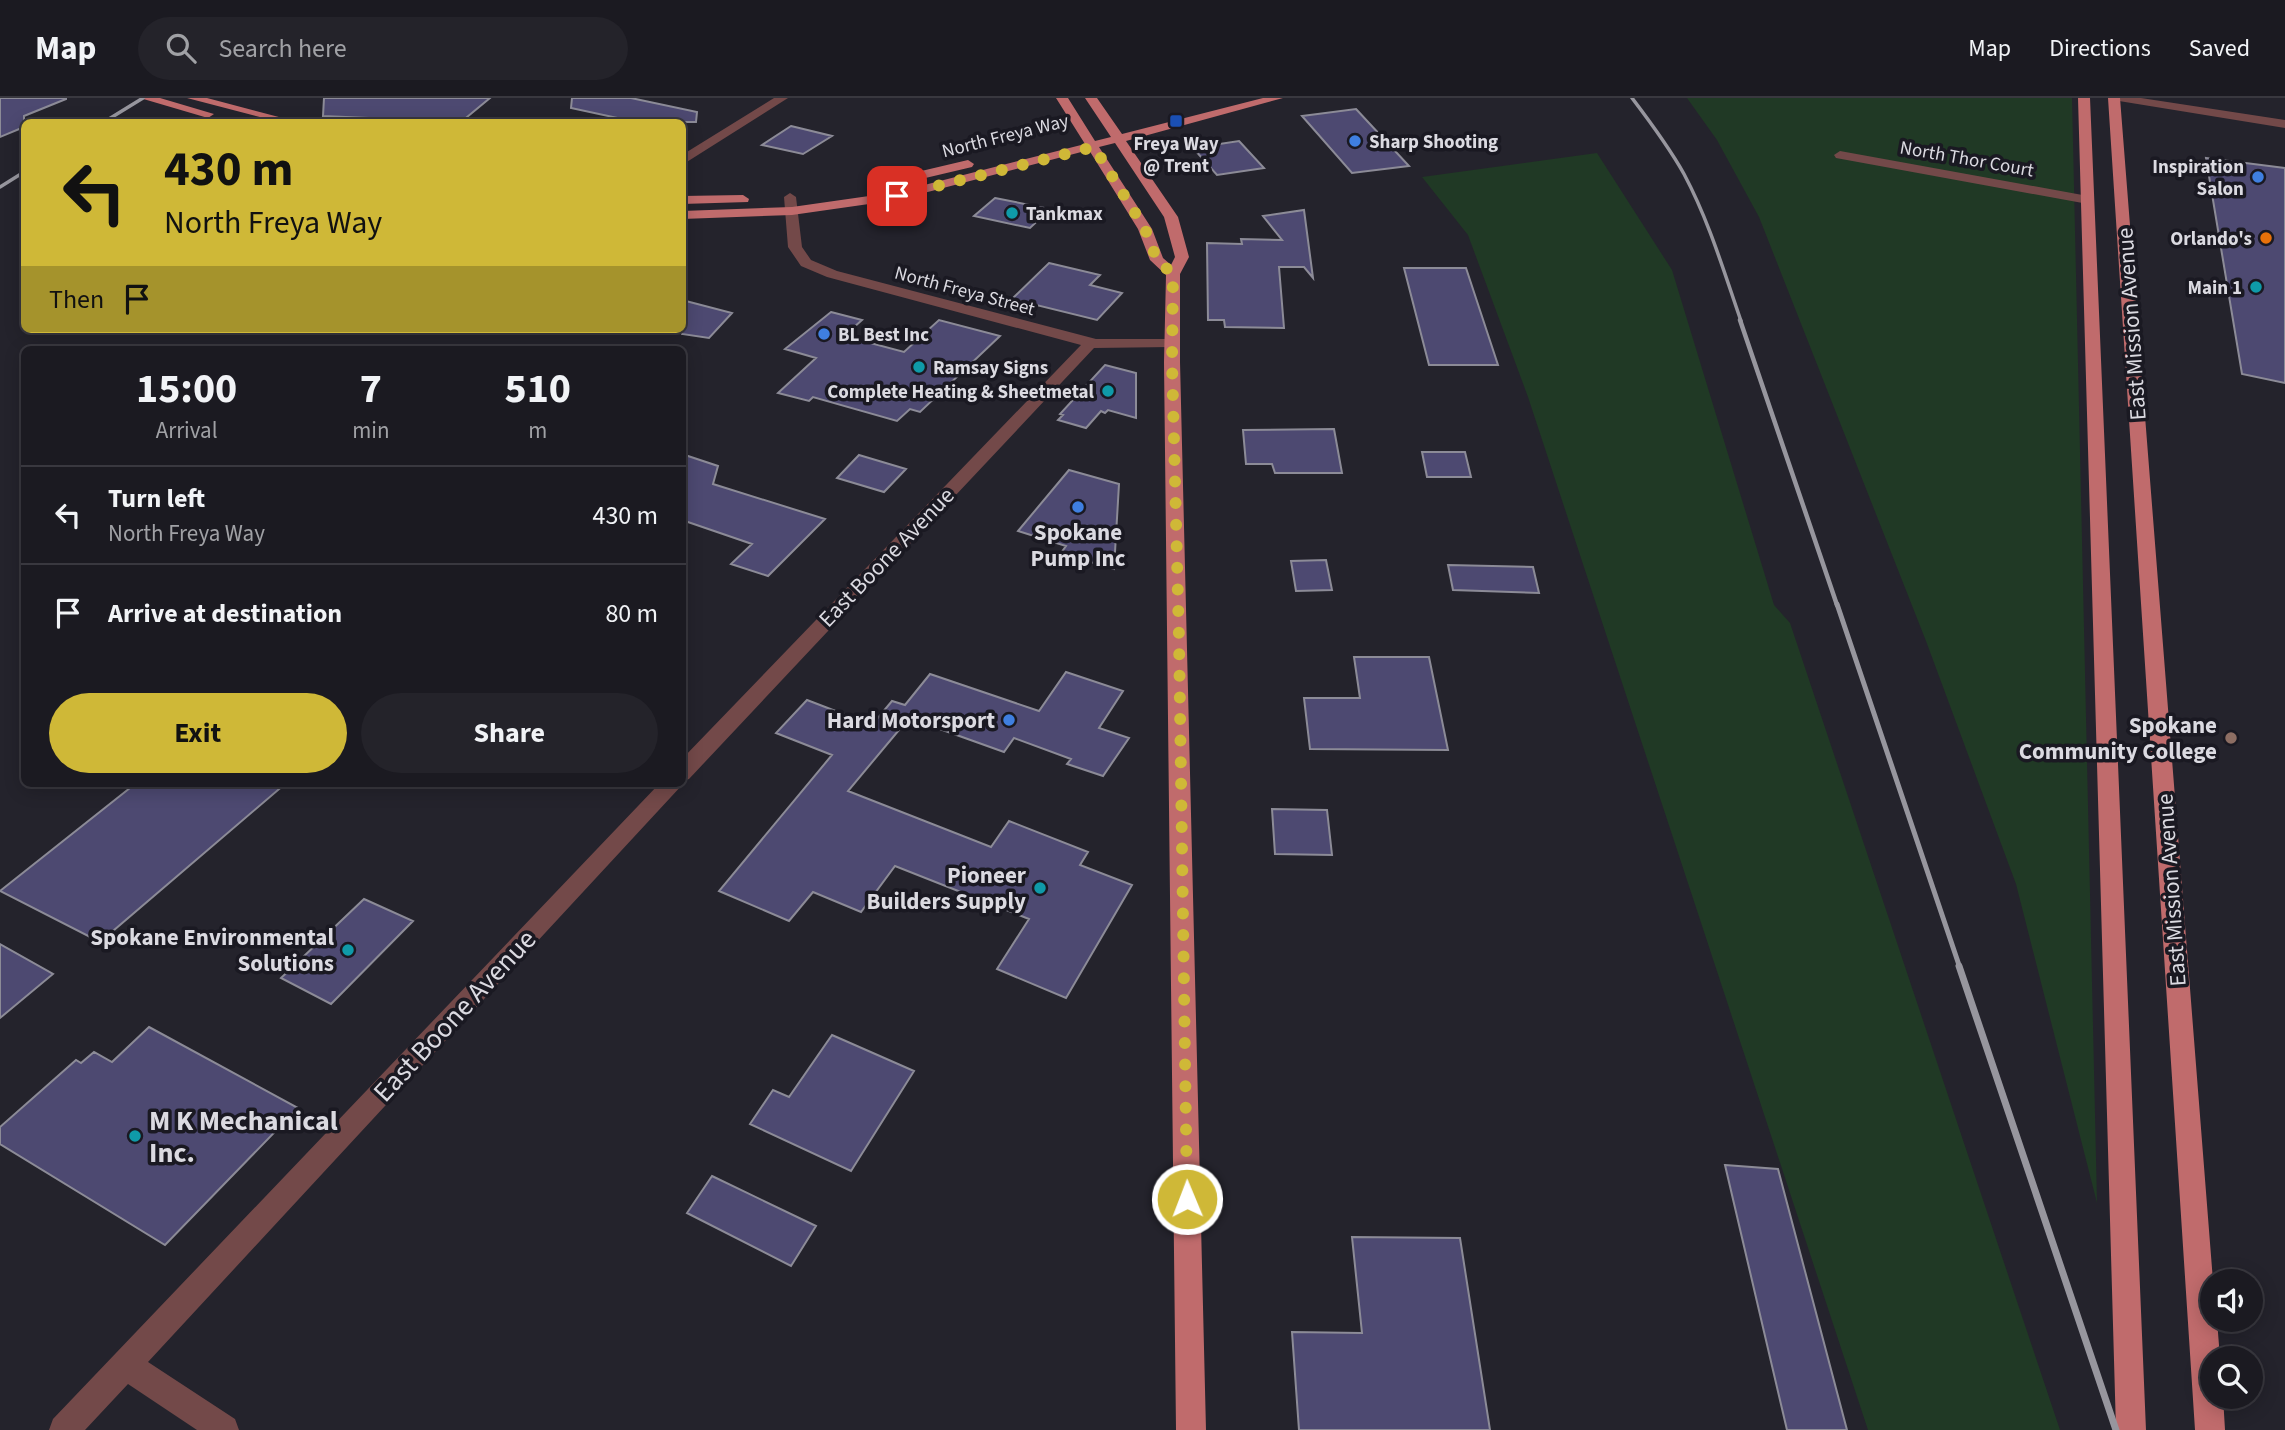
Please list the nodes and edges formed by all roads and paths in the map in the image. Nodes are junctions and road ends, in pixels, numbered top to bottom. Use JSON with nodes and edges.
{"nodes":[{"id":1,"x":146,"y":98,"type":"edge"},
{"id":2,"x":193,"y":98,"type":"edge"},
{"id":3,"x":782,"y":98,"type":"edge"},
{"id":4,"x":1062,"y":98,"type":"edge"},
{"id":5,"x":1091,"y":98,"type":"edge"},
{"id":6,"x":1228,"y":98,"type":"edge"},
{"id":7,"x":1277,"y":98,"type":"edge"},
{"id":8,"x":2084,"y":98,"type":"edge"},
{"id":9,"x":2117,"y":98,"type":"edge"},
{"id":10,"x":1252,"y":102,"type":"edge"},
{"id":11,"x":229,"y":119,"type":"edge"},
{"id":12,"x":279,"y":119,"type":"edge"},
{"id":13,"x":2285,"y":124,"type":"edge"},
{"id":14,"x":1111,"y":127,"type":"junction"},
{"id":15,"x":1087,"y":134,"type":"junction"},
{"id":16,"x":1119,"y":140,"type":"junction"},
{"id":17,"x":1094,"y":147,"type":"junction"},
{"id":18,"x":1840,"y":155,"type":"dead end"},
{"id":19,"x":686,"y":158,"type":"edge"},
{"id":20,"x":798,"y":199,"type":"junction"},
{"id":21,"x":686,"y":200,"type":"edge"},
{"id":22,"x":2088,"y":200,"type":"junction"},
{"id":23,"x":686,"y":214,"type":"edge"},
{"id":24,"x":1173,"y":274,"type":"junction"},
{"id":25,"x":1091,"y":342,"type":"junction"},
{"id":26,"x":1172,"y":343,"type":"junction"},
{"id":27,"x":686,"y":769,"type":"edge"},
{"id":28,"x":669,"y":787,"type":"edge"},
{"id":29,"x":125,"y":1365,"type":"junction"},
{"id":30,"x":64,"y":1430,"type":"edge"},
{"id":31,"x":224,"y":1430,"type":"edge"},
{"id":32,"x":1192,"y":1430,"type":"edge"},
{"id":33,"x":2131,"y":1430,"type":"edge"},
{"id":34,"x":2210,"y":1430,"type":"edge"}],
"edges":[{"from":1,"to":11,"type":"main road"},
{"from":2,"to":12,"type":"main road"},
{"from":3,"to":19,"type":"street"},
{"from":4,"to":15,"type":"main road"},
{"from":5,"to":14,"type":"main road"},
{"from":6,"to":14,"type":"main road","name":"North Freya Way"},
{"from":7,"to":10,"type":"main road","name":"North Freya Way"},
{"from":8,"to":22,"type":"main road","name":"East Mission Avenue"},
{"from":9,"to":13,"type":"street"},
{"from":9,"to":34,"type":"main road","name":"East Mission Avenue"},
{"from":10,"to":16,"type":"main road","name":"North Freya Way"},
{"from":14,"to":15,"type":"main road","name":"North Freya Way"},
{"from":14,"to":16,"type":"main road"},
{"from":15,"to":17,"type":"main road"},
{"from":15,"to":20,"type":"main road","name":"North Freya Way"},
{"from":16,"to":17,"type":"main road","name":"North Freya Way"},
{"from":16,"to":24,"type":"main road"},
{"from":17,"to":20,"type":"main road","name":"North Freya Way"},
{"from":17,"to":24,"type":"main road"},
{"from":18,"to":22,"type":"street","name":"North Thor Court"},
{"from":20,"to":21,"type":"main road"},
{"from":20,"to":23,"type":"main road"},
{"from":20,"to":25,"type":"street","name":"North Freya Street"},
{"from":22,"to":33,"type":"main road","name":"East Mission Avenue"},
{"from":24,"to":26,"type":"main road"},
{"from":25,"to":26,"type":"street","name":"North Freya Street"},
{"from":25,"to":27,"type":"street","name":"East Boone Avenue"},
{"from":26,"to":32,"type":"main road"},
{"from":28,"to":29,"type":"street","name":"East Boone Avenue"},
{"from":29,"to":30,"type":"street","name":"East Boone Avenue"},
{"from":29,"to":31,"type":"street"}]}
